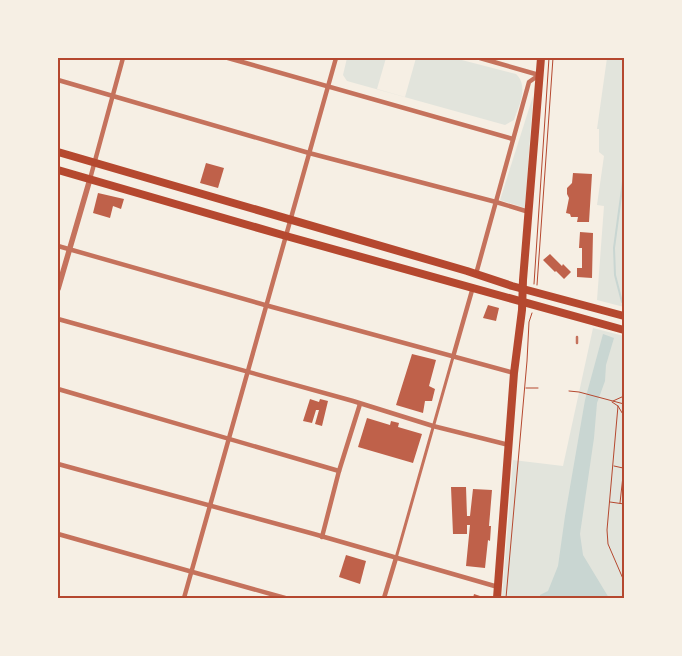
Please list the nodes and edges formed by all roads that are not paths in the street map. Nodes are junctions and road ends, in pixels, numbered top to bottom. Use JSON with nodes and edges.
{"nodes":[{"id":1,"x":123,"y":58,"type":"edge"},
{"id":2,"x":228,"y":58,"type":"edge"},
{"id":3,"x":336,"y":58,"type":"edge"},
{"id":4,"x":480,"y":58,"type":"edge"},
{"id":5,"x":541,"y":58,"type":"edge"},
{"id":6,"x":539,"y":75,"type":"junction"},
{"id":7,"x":58,"y":80,"type":"edge"},
{"id":8,"x":328,"y":86,"type":"junction"},
{"id":9,"x":112,"y":97,"type":"junction"},
{"id":10,"x":513,"y":139,"type":"junction"},
{"id":11,"x":58,"y":152,"type":"edge"},
{"id":12,"x":309,"y":152,"type":"junction"},
{"id":13,"x":95,"y":163,"type":"junction"},
{"id":14,"x":58,"y":170,"type":"edge"},
{"id":15,"x":90,"y":179,"type":"junction"},
{"id":16,"x":496,"y":202,"type":"junction"},
{"id":17,"x":529,"y":212,"type":"junction"},
{"id":18,"x":290,"y":221,"type":"junction"},
{"id":19,"x":286,"y":236,"type":"junction"},
{"id":20,"x":58,"y":246,"type":"edge"},
{"id":21,"x":68,"y":250,"type":"junction"},
{"id":22,"x":476,"y":274,"type":"junction"},
{"id":23,"x":473,"y":288,"type":"junction"},
{"id":24,"x":58,"y":289,"type":"edge"},
{"id":25,"x":522,"y":289,"type":"junction"},
{"id":26,"x":522,"y":301,"type":"junction"},
{"id":27,"x":265,"y":305,"type":"junction"},
{"id":28,"x":624,"y":316,"type":"edge"},
{"id":29,"x":58,"y":319,"type":"edge"},
{"id":30,"x":624,"y":330,"type":"edge"},
{"id":31,"x":577,"y":337,"type":"dead end"},
{"id":32,"x":577,"y":343,"type":"dead end"},
{"id":33,"x":453,"y":357,"type":"junction"},
{"id":34,"x":247,"y":372,"type":"junction"},
{"id":35,"x":514,"y":373,"type":"junction"},
{"id":36,"x":58,"y":389,"type":"edge"},
{"id":37,"x":360,"y":404,"type":"junction"},
{"id":38,"x":433,"y":426,"type":"junction"},
{"id":39,"x":229,"y":439,"type":"junction"},
{"id":40,"x":510,"y":445,"type":"junction"},
{"id":41,"x":58,"y":464,"type":"edge"},
{"id":42,"x":339,"y":470,"type":"junction"},
{"id":43,"x":210,"y":506,"type":"junction"},
{"id":44,"x":58,"y":534,"type":"edge"},
{"id":45,"x":322,"y":537,"type":"junction"},
{"id":46,"x":396,"y":558,"type":"junction"},
{"id":47,"x":192,"y":572,"type":"junction"},
{"id":48,"x":498,"y":587,"type":"junction"},
{"id":49,"x":184,"y":598,"type":"edge"},
{"id":50,"x":285,"y":598,"type":"edge"},
{"id":51,"x":384,"y":598,"type":"edge"},
{"id":52,"x":497,"y":598,"type":"edge"}],
"edges":[{"from":1,"to":9,"type":"street"},
{"from":2,"to":8,"type":"street"},
{"from":3,"to":8,"type":"street"},
{"from":4,"to":6,"type":"street"},
{"from":5,"to":6,"type":"main road"},
{"from":6,"to":10,"type":"street"},
{"from":6,"to":17,"type":"main road"},
{"from":7,"to":9,"type":"street"},
{"from":8,"to":10,"type":"street"},
{"from":8,"to":12,"type":"street"},
{"from":9,"to":12,"type":"street"},
{"from":9,"to":13,"type":"street"},
{"from":10,"to":16,"type":"street"},
{"from":11,"to":13,"type":"main road"},
{"from":12,"to":16,"type":"street"},
{"from":12,"to":18,"type":"street"},
{"from":13,"to":15,"type":"street"},
{"from":13,"to":18,"type":"main road"},
{"from":14,"to":15,"type":"main road"},
{"from":15,"to":19,"type":"main road"},
{"from":15,"to":21,"type":"street"},
{"from":16,"to":17,"type":"street"},
{"from":16,"to":22,"type":"street"},
{"from":17,"to":25,"type":"main road"},
{"from":18,"to":19,"type":"street"},
{"from":18,"to":22,"type":"main road"},
{"from":19,"to":23,"type":"main road"},
{"from":19,"to":27,"type":"street"},
{"from":20,"to":21,"type":"street"},
{"from":21,"to":24,"type":"street"},
{"from":21,"to":27,"type":"street"},
{"from":22,"to":25,"type":"main road"},
{"from":23,"to":26,"type":"main road"},
{"from":23,"to":33,"type":"street"},
{"from":25,"to":26,"type":"main road"},
{"from":25,"to":28,"type":"main road"},
{"from":26,"to":30,"type":"main road"},
{"from":26,"to":35,"type":"main road"},
{"from":27,"to":33,"type":"street"},
{"from":27,"to":34,"type":"street"},
{"from":29,"to":34,"type":"street"},
{"from":31,"to":32,"type":"lane"},
{"from":33,"to":35,"type":"street"},
{"from":33,"to":38,"type":"street"},
{"from":34,"to":37,"type":"street"},
{"from":34,"to":39,"type":"street"},
{"from":35,"to":40,"type":"main road"},
{"from":36,"to":39,"type":"street"},
{"from":37,"to":38,"type":"street"},
{"from":37,"to":42,"type":"street"},
{"from":38,"to":40,"type":"street"},
{"from":38,"to":46,"type":"street"},
{"from":39,"to":42,"type":"street"},
{"from":39,"to":43,"type":"street"},
{"from":40,"to":48,"type":"main road"},
{"from":41,"to":43,"type":"street"},
{"from":42,"to":45,"type":"street"},
{"from":43,"to":45,"type":"street"},
{"from":43,"to":47,"type":"street"},
{"from":44,"to":47,"type":"street"},
{"from":45,"to":46,"type":"street"},
{"from":46,"to":48,"type":"street"},
{"from":46,"to":51,"type":"street"},
{"from":47,"to":49,"type":"street"},
{"from":47,"to":50,"type":"street"},
{"from":48,"to":52,"type":"main road"}]}
